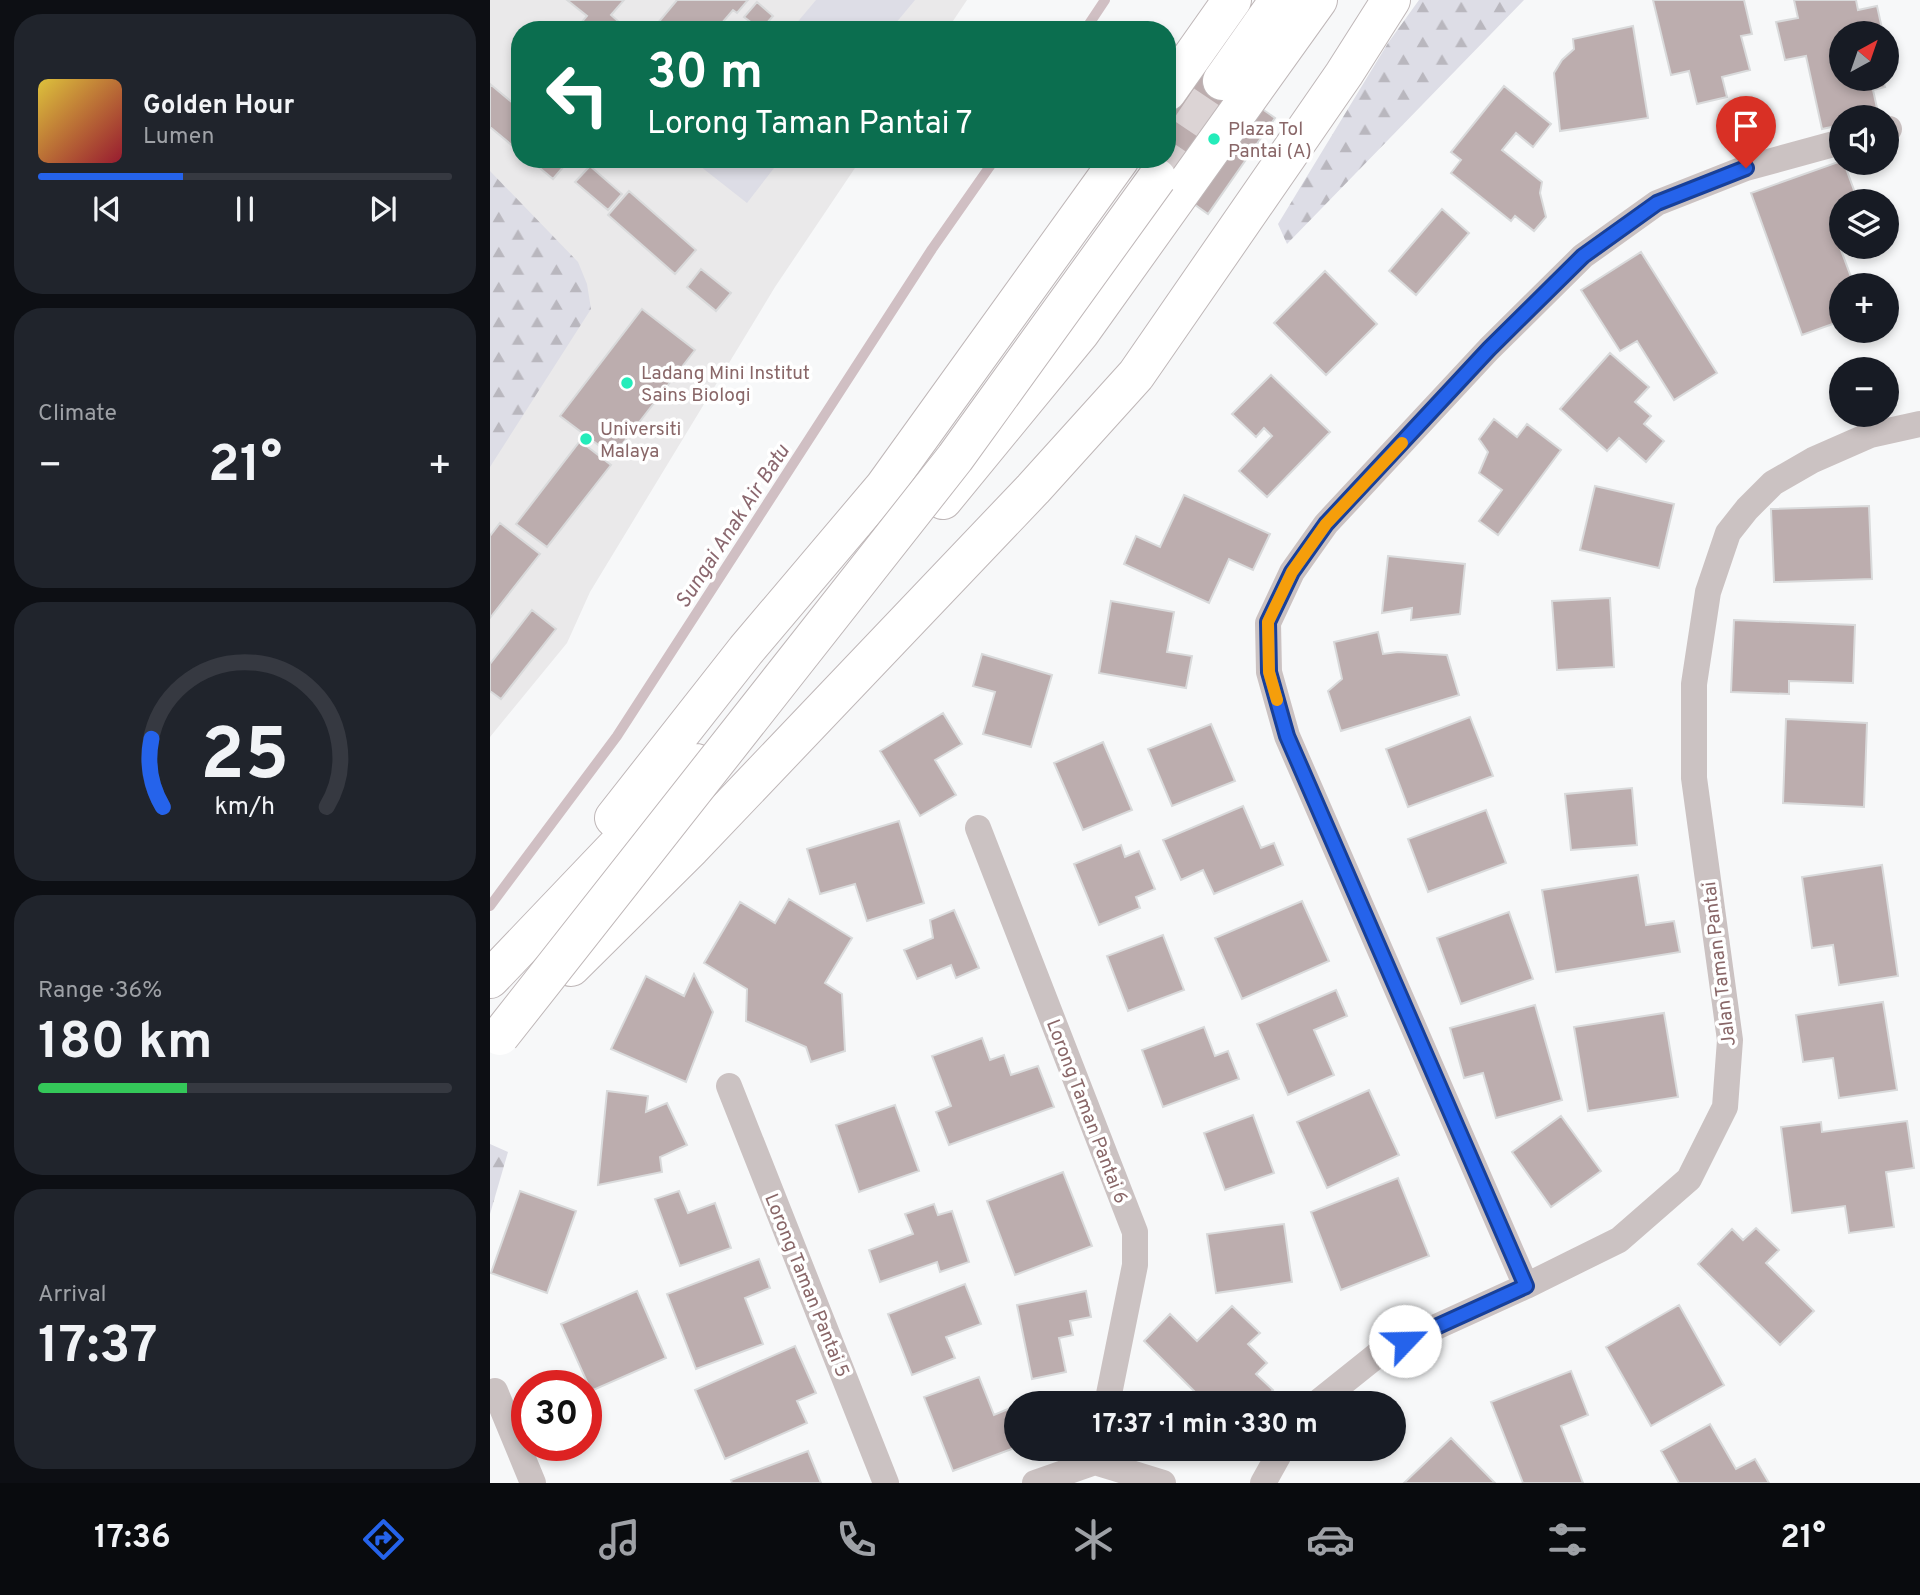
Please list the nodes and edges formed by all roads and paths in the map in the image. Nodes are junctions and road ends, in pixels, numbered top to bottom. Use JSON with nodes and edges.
{"nodes":[{"id":1,"x":1232,"y":0,"type":"edge"},
{"id":2,"x":1279,"y":0,"type":"edge"},
{"id":3,"x":1318,"y":0,"type":"edge"},
{"id":4,"x":1391,"y":0,"type":"edge"},
{"id":5,"x":1176,"y":79,"type":"edge"},
{"id":6,"x":1222,"y":81,"type":"tunnel mouth"},
{"id":7,"x":1829,"y":145,"type":"edge"},
{"id":8,"x":1114,"y":168,"type":"edge"},
{"id":9,"x":1157,"y":178,"type":"tunnel mouth"},
{"id":10,"x":1920,"y":424,"type":"edge"},
{"id":11,"x":978,"y":828,"type":"dead end"},
{"id":12,"x":490,"y":977,"type":"edge"},
{"id":13,"x":495,"y":1041,"type":"edge"},
{"id":14,"x":729,"y":1086,"type":"dead end"},
{"id":15,"x":1526,"y":1286,"type":"junction"},
{"id":16,"x":495,"y":1391,"type":"dead end"},
{"id":17,"x":1110,"y":1391,"type":"edge"},
{"id":18,"x":1332,"y":1391,"type":"edge"},
{"id":19,"x":1083,"y":1461,"type":"edge"},
{"id":20,"x":1110,"y":1461,"type":"edge"},
{"id":21,"x":1274,"y":1461,"type":"edge"},
{"id":22,"x":533,"y":1483,"type":"edge"},
{"id":23,"x":886,"y":1483,"type":"edge"},
{"id":24,"x":1035,"y":1483,"type":"edge"},
{"id":25,"x":1163,"y":1483,"type":"edge"},
{"id":26,"x":1263,"y":1483,"type":"edge"}],
"edges":[{"from":1,"to":5,"type":"highway"},
{"from":2,"to":6,"type":"highway"},
{"from":3,"to":12,"type":"highway"},
{"from":4,"to":13,"type":"highway","bridge":true},
{"from":7,"to":15,"type":"street"},
{"from":8,"to":12,"type":"highway"},
{"from":9,"to":13,"type":"highway","bridge":true},
{"from":10,"to":15,"type":"street","name":"Jalan Taman Pantai"},
{"from":11,"to":17,"type":"street","name":"Lorong Taman Pantai 6"},
{"from":14,"to":23,"type":"street","name":"Lorong Taman Pantai 5"},
{"from":15,"to":18,"type":"street","name":"Jalan Taman Pantai"},
{"from":16,"to":22,"type":"street"},
{"from":19,"to":24,"type":"street"},
{"from":20,"to":25,"type":"street"},
{"from":21,"to":26,"type":"street"}]}
